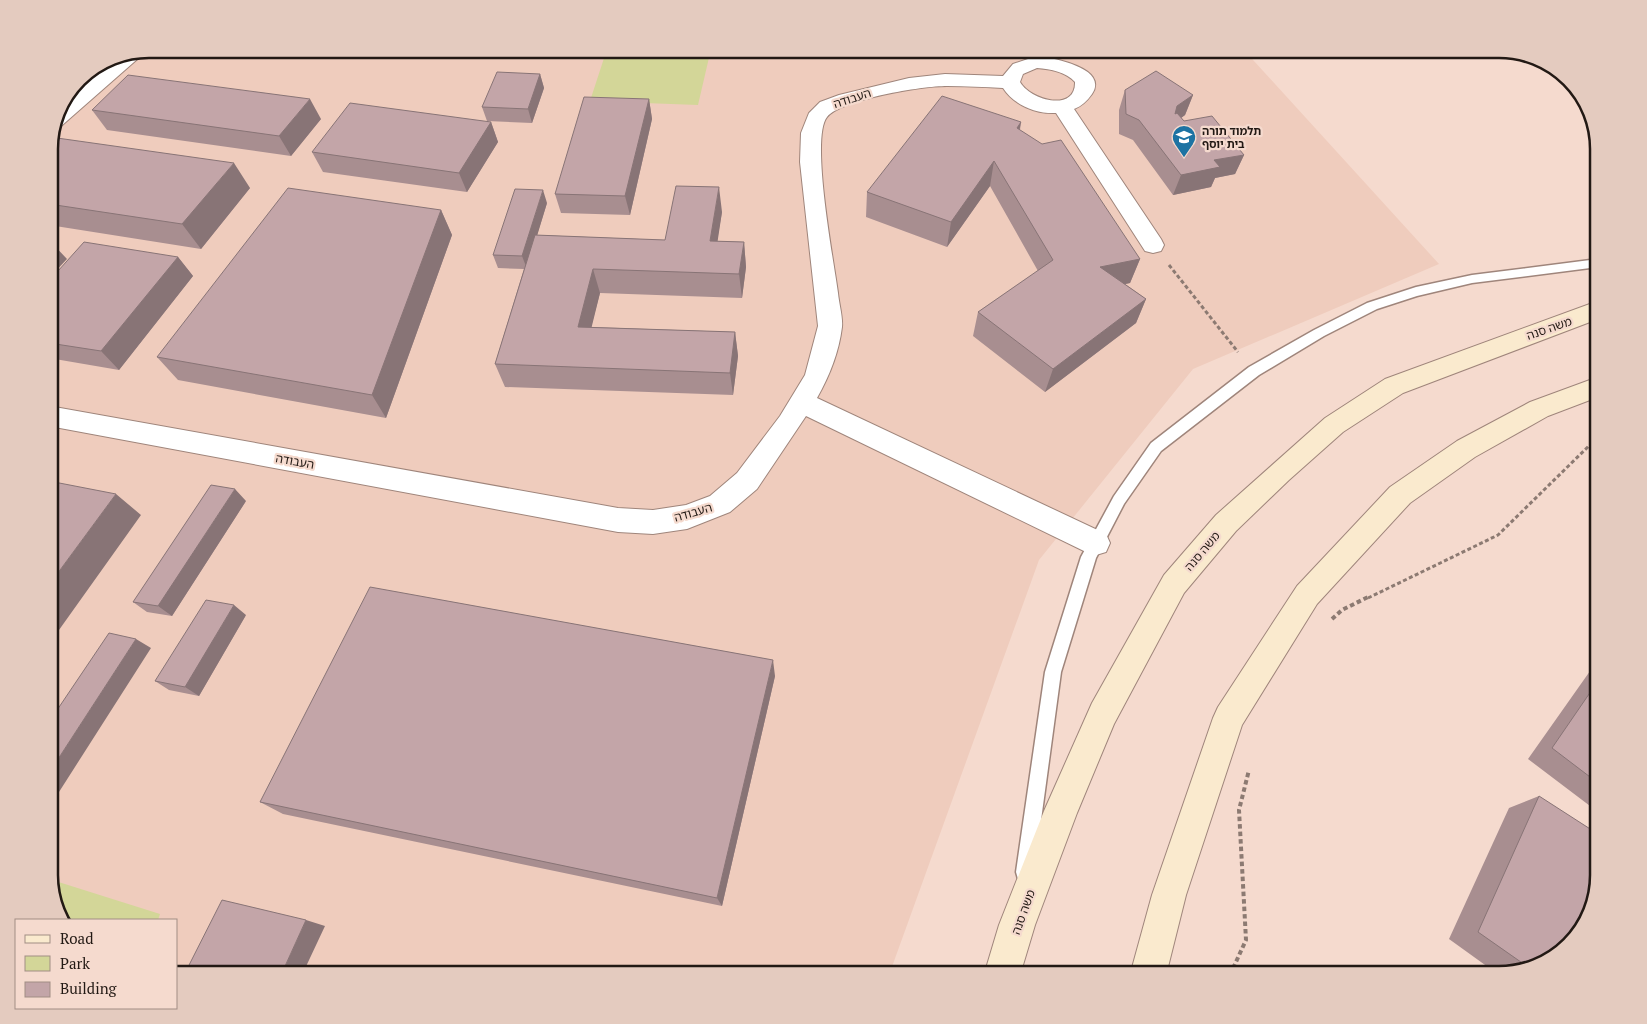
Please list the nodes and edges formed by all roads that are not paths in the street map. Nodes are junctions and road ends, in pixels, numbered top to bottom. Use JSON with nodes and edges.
{"nodes":[{"id":1,"x":125,"y":60,"type":"edge"},
{"id":2,"x":1010,"y":82,"type":"junction"},
{"id":3,"x":1062,"y":106,"type":"junction"},
{"id":4,"x":64,"y":113,"type":"edge"},
{"id":5,"x":1153,"y":245,"type":"road end"},
{"id":6,"x":1589,"y":264,"type":"edge"},
{"id":7,"x":1589,"y":313,"type":"edge"},
{"id":8,"x":1589,"y":390,"type":"edge"},
{"id":9,"x":801,"y":402,"type":"junction"},
{"id":10,"x":58,"y":418,"type":"edge"},
{"id":11,"x":1096,"y":543,"type":"junction"},
{"id":12,"x":1017,"y":925,"type":"junction"},
{"id":13,"x":1005,"y":966,"type":"edge"},
{"id":14,"x":1150,"y":966,"type":"edge"}],
"edges":[{"from":1,"to":4,"type":"street"},
{"from":2,"to":3,"type":"street"},
{"from":2,"to":3,"type":"street"},
{"from":2,"to":9,"type":"street","name":"העבודה"},
{"from":3,"to":5,"type":"street"},
{"from":6,"to":11,"type":"lane"},
{"from":7,"to":12,"type":"main road","name":"משה סנה"},
{"from":8,"to":14,"type":"main road"},
{"from":9,"to":10,"type":"street","name":"העבודה"},
{"from":9,"to":11,"type":"street"},
{"from":11,"to":12,"type":"lane"},
{"from":12,"to":13,"type":"main road","name":"משה סנה"}]}
